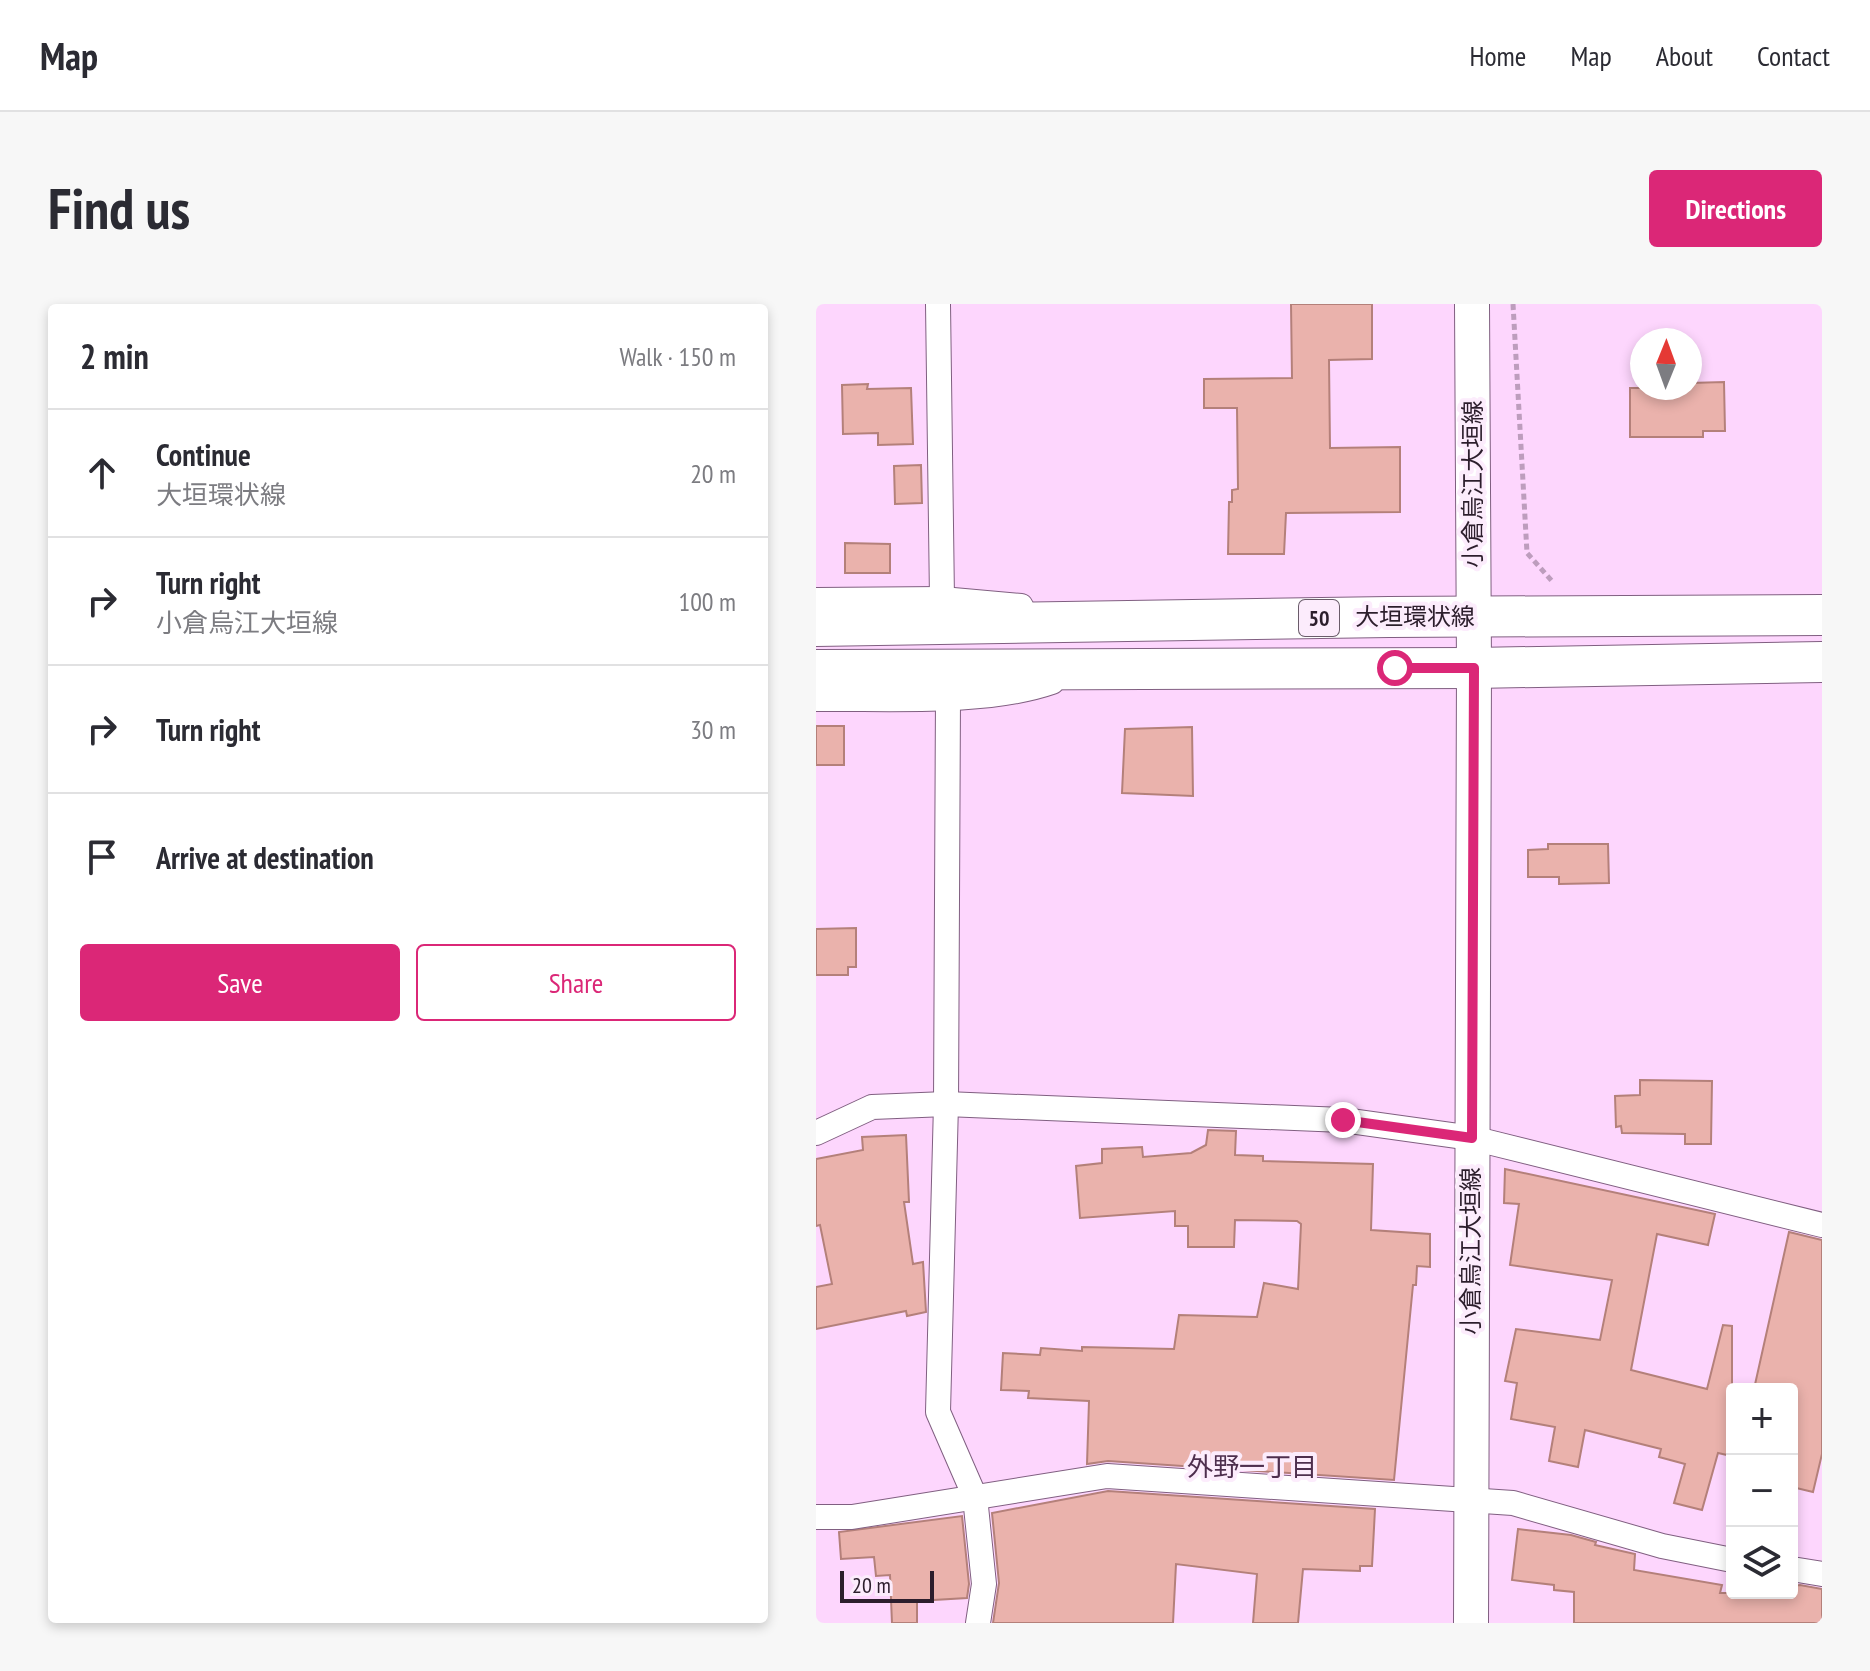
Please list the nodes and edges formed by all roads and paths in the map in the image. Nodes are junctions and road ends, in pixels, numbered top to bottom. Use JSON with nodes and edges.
{"nodes":[{"id":1,"x":938,"y":304,"type":"edge"},
{"id":2,"x":1472,"y":304,"type":"edge"},
{"id":3,"x":1513,"y":304,"type":"edge"},
{"id":4,"x":1557,"y":586,"type":"dead end"},
{"id":5,"x":942,"y":599,"type":"junction"},
{"id":6,"x":816,"y":600,"type":"edge"},
{"id":7,"x":1822,"y":615,"type":"edge"},
{"id":8,"x":1474,"y":617,"type":"junction"},
{"id":9,"x":1091,"y":621,"type":"junction"},
{"id":10,"x":816,"y":626,"type":"edge"},
{"id":11,"x":1822,"y":662,"type":"edge"},
{"id":12,"x":1474,"y":668,"type":"junction"},
{"id":13,"x":1092,"y":669,"type":"junction"},
{"id":14,"x":816,"y":670,"type":"edge"},
{"id":15,"x":948,"y":697,"type":"junction"},
{"id":16,"x":816,"y":699,"type":"edge"},
{"id":17,"x":946,"y":1104,"type":"junction"},
{"id":18,"x":816,"y":1133,"type":"edge"},
{"id":19,"x":1472,"y":1138,"type":"junction"},
{"id":20,"x":1822,"y":1225,"type":"edge"},
{"id":21,"x":975,"y":1497,"type":"junction"},
{"id":22,"x":1470,"y":1499,"type":"junction"},
{"id":23,"x":816,"y":1517,"type":"edge"},
{"id":24,"x":1726,"y":1559,"type":"edge"},
{"id":25,"x":1798,"y":1570,"type":"edge"},
{"id":26,"x":1822,"y":1574,"type":"edge"},
{"id":27,"x":978,"y":1623,"type":"edge"},
{"id":28,"x":1471,"y":1623,"type":"edge"}],
"edges":[{"from":1,"to":5,"type":"street"},
{"from":2,"to":8,"type":"main road","name":"小倉烏江大垣線"},
{"from":3,"to":4,"type":"path"},
{"from":5,"to":6,"type":"street"},
{"from":5,"to":9,"type":"street"},
{"from":7,"to":8,"type":"main road","name":"大垣環状線","number":"50"},
{"from":8,"to":9,"type":"main road","name":"大垣環状線","number":"50"},
{"from":8,"to":12,"type":"main road","name":"小倉烏江大垣線"},
{"from":9,"to":10,"type":"main road","name":"大垣環状線","number":"50"},
{"from":11,"to":12,"type":"main road","number":"50"},
{"from":12,"to":13,"type":"main road","number":"50"},
{"from":12,"to":19,"type":"main road","name":"小倉烏江大垣線"},
{"from":13,"to":14,"type":"main road","number":"50"},
{"from":13,"to":15,"type":"street"},
{"from":15,"to":16,"type":"street"},
{"from":15,"to":17,"type":"street"},
{"from":17,"to":18,"type":"street"},
{"from":17,"to":19,"type":"street"},
{"from":17,"to":21,"type":"street"},
{"from":19,"to":20,"type":"street"},
{"from":19,"to":22,"type":"main road","name":"小倉烏江大垣線"},
{"from":21,"to":22,"type":"street"},
{"from":21,"to":23,"type":"street"},
{"from":21,"to":27,"type":"street"},
{"from":22,"to":24,"type":"street"},
{"from":22,"to":28,"type":"main road","name":"小倉烏江大垣線"},
{"from":25,"to":26,"type":"street"}]}
